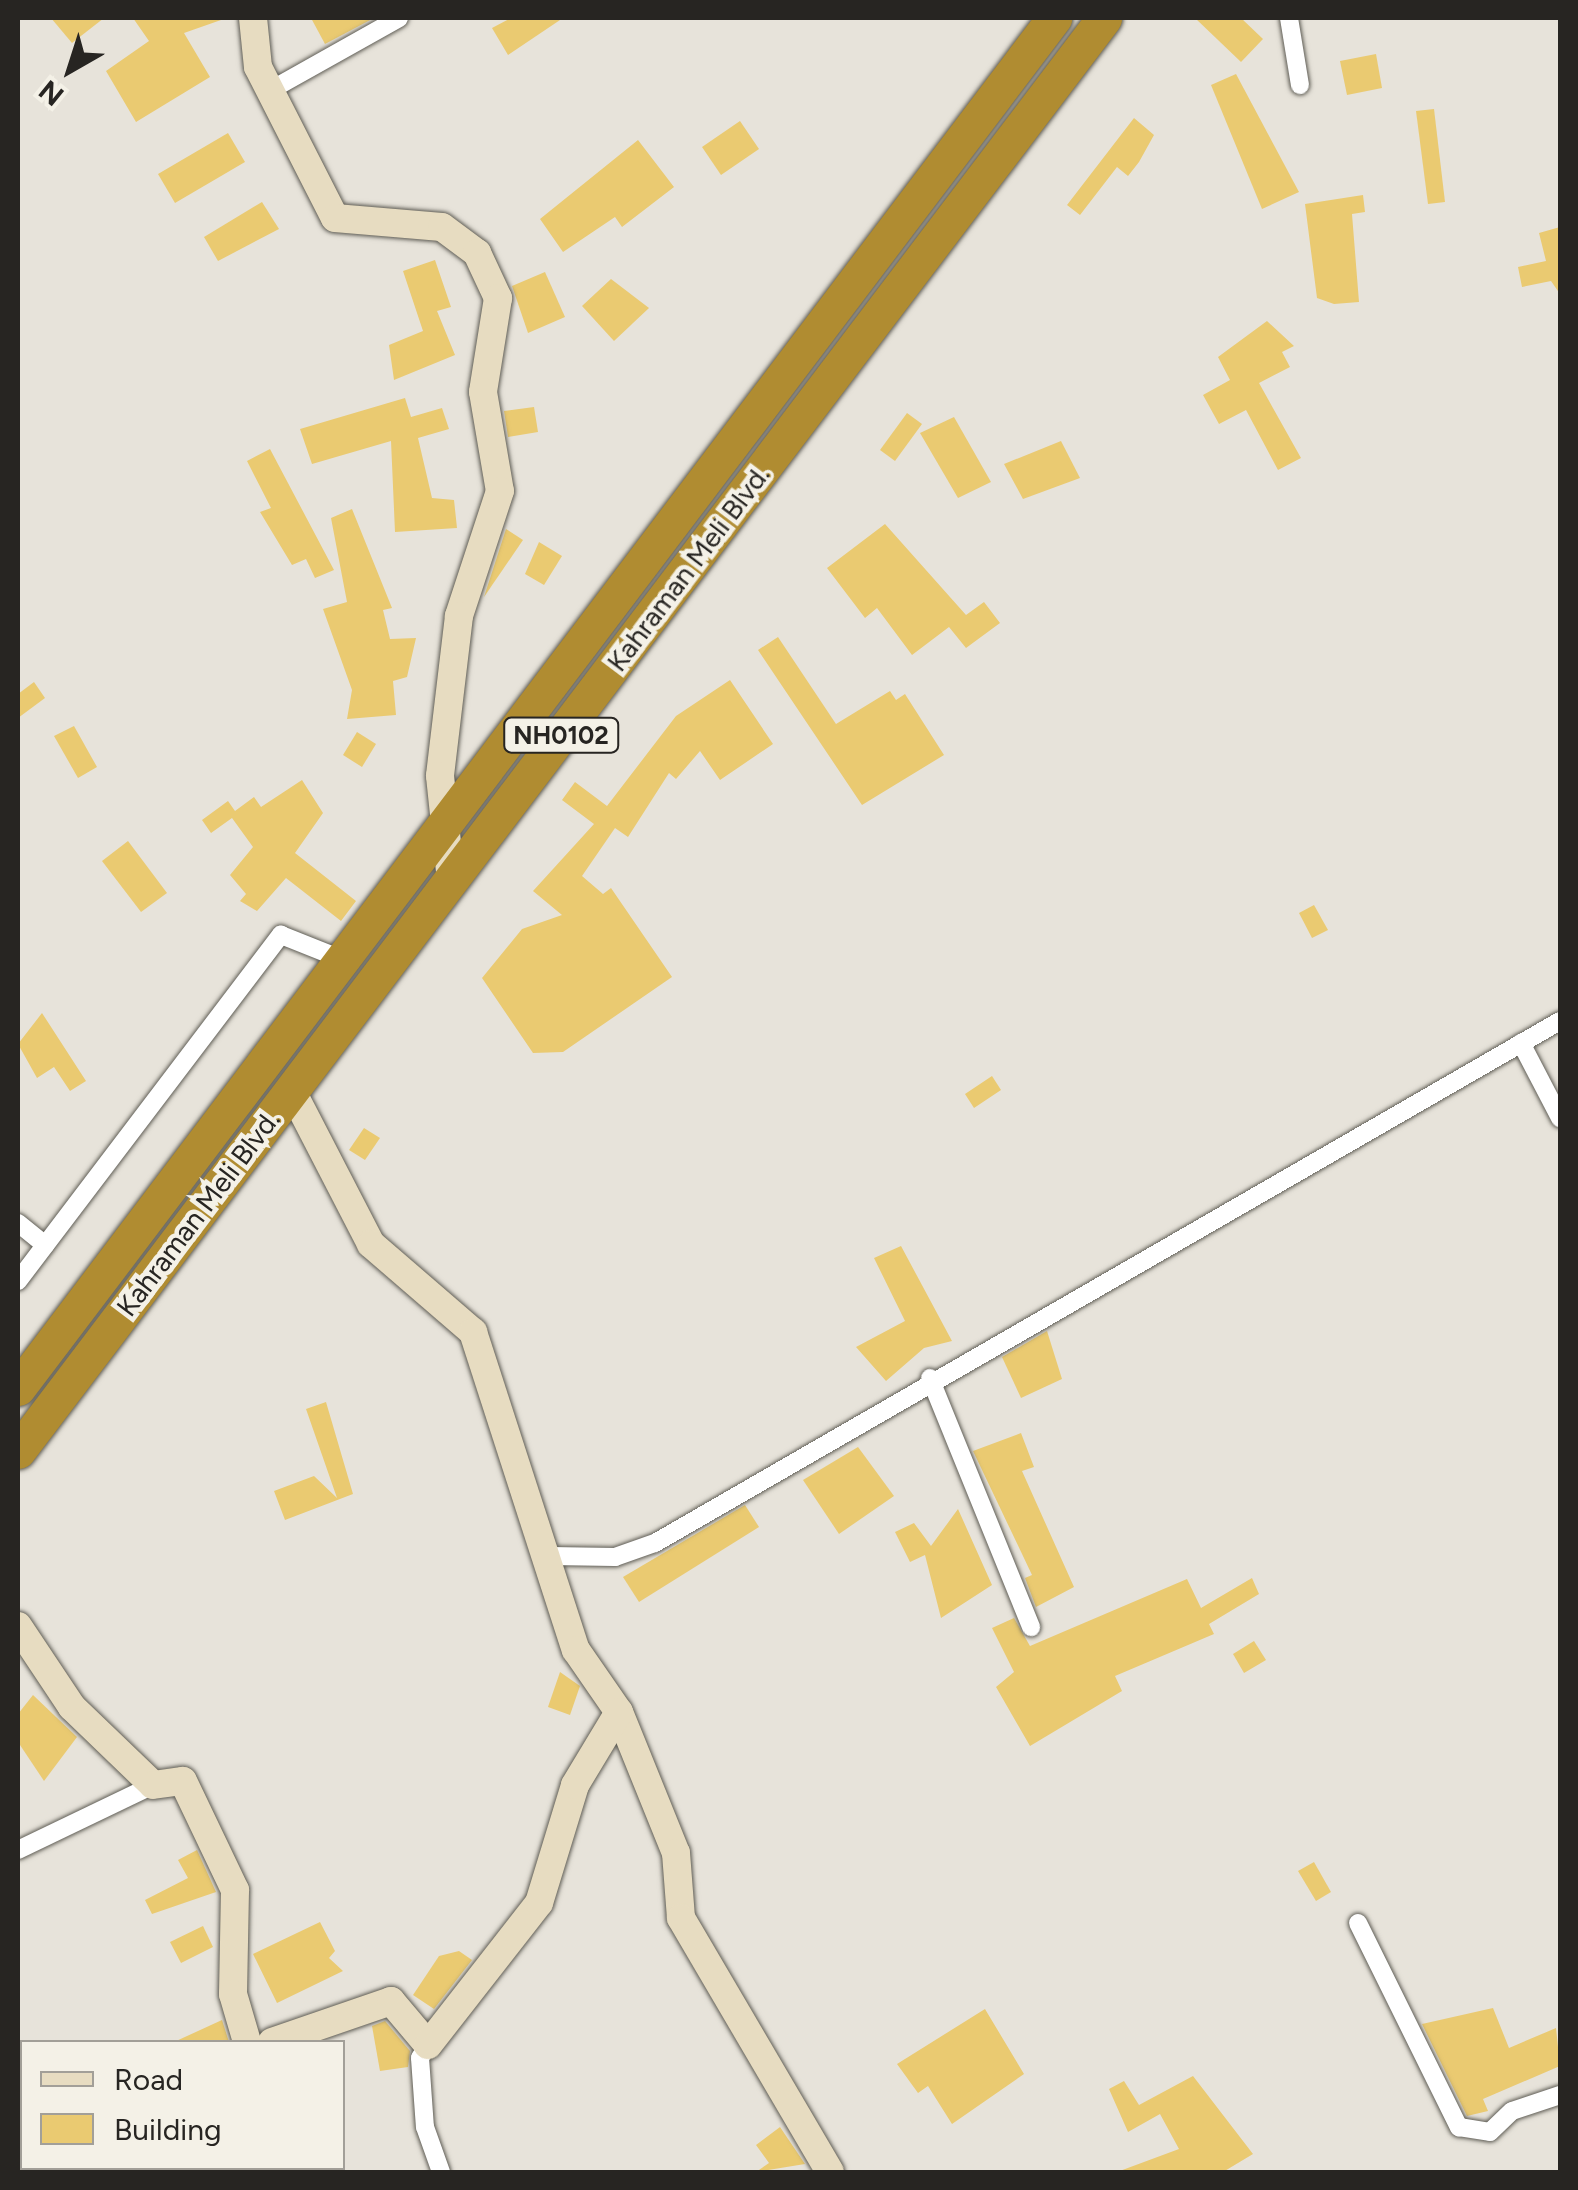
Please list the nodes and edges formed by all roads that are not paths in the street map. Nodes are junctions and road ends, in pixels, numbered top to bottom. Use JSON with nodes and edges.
{"nodes":[{"id":1,"x":253,"y":18,"type":"edge"},
{"id":2,"x":399,"y":18,"type":"edge"},
{"id":3,"x":1054,"y":18,"type":"edge"},
{"id":4,"x":1104,"y":18,"type":"edge"},
{"id":5,"x":1289,"y":18,"type":"edge"},
{"id":6,"x":1300,"y":85,"type":"dead end"},
{"id":7,"x":269,"y":91,"type":"junction"},
{"id":8,"x":440,"y":834,"type":"junction"},
{"id":9,"x":451,"y":880,"type":"junction"},
{"id":10,"x":341,"y":960,"type":"junction"},
{"id":11,"x":1560,"y":1020,"type":"edge"},
{"id":12,"x":1521,"y":1043,"type":"junction"},
{"id":13,"x":292,"y":1090,"type":"junction"},
{"id":14,"x":1560,"y":1118,"type":"edge"},
{"id":15,"x":18,"y":1223,"type":"edge"},
{"id":16,"x":45,"y":1246,"type":"junction"},
{"id":17,"x":18,"y":1281,"type":"edge"},
{"id":18,"x":930,"y":1378,"type":"junction"},
{"id":19,"x":18,"y":1388,"type":"edge"},
{"id":20,"x":18,"y":1451,"type":"edge"},
{"id":21,"x":550,"y":1556,"type":"junction"},
{"id":22,"x":18,"y":1626,"type":"edge"},
{"id":23,"x":1031,"y":1627,"type":"dead end"},
{"id":24,"x":619,"y":1712,"type":"junction"},
{"id":25,"x":154,"y":1786,"type":"junction"},
{"id":26,"x":18,"y":1850,"type":"edge"},
{"id":27,"x":1358,"y":1923,"type":"dead end"},
{"id":28,"x":246,"y":2040,"type":"edge"},
{"id":29,"x":278,"y":2040,"type":"edge"},
{"id":30,"x":428,"y":2045,"type":"junction"},
{"id":31,"x":1560,"y":2094,"type":"edge"},
{"id":32,"x":442,"y":2172,"type":"edge"},
{"id":33,"x":830,"y":2172,"type":"edge"}],
"edges":[{"from":1,"to":7,"type":"street"},
{"from":2,"to":7,"type":"street"},
{"from":3,"to":8,"type":"highway","name":"Kahraman Meli Blvd.","number":"NH0102"},
{"from":4,"to":9,"type":"highway","name":"Kahraman Meli Blvd.","number":"NH0102"},
{"from":5,"to":6,"type":"street"},
{"from":7,"to":8,"type":"street"},
{"from":8,"to":9,"type":"street"},
{"from":8,"to":10,"type":"highway","name":"Kahraman Meli Blvd.","number":"NH0102"},
{"from":9,"to":13,"type":"highway","name":"Kahraman Meli Blvd.","number":"NH0102"},
{"from":10,"to":16,"type":"street"},
{"from":10,"to":19,"type":"highway","name":"Kahraman Meli Blvd.","number":"NH0102"},
{"from":11,"to":12,"type":"street"},
{"from":12,"to":14,"type":"street"},
{"from":12,"to":18,"type":"street"},
{"from":13,"to":20,"type":"highway","name":"Kahraman Meli Blvd.","number":"NH0102"},
{"from":13,"to":21,"type":"street"},
{"from":15,"to":16,"type":"street"},
{"from":16,"to":17,"type":"street"},
{"from":18,"to":21,"type":"street"},
{"from":18,"to":23,"type":"street"},
{"from":21,"to":24,"type":"street"},
{"from":22,"to":25,"type":"street"},
{"from":24,"to":30,"type":"street"},
{"from":24,"to":33,"type":"street"},
{"from":25,"to":26,"type":"street"},
{"from":25,"to":28,"type":"street"},
{"from":27,"to":31,"type":"street"},
{"from":29,"to":30,"type":"street"},
{"from":30,"to":32,"type":"street"}]}
